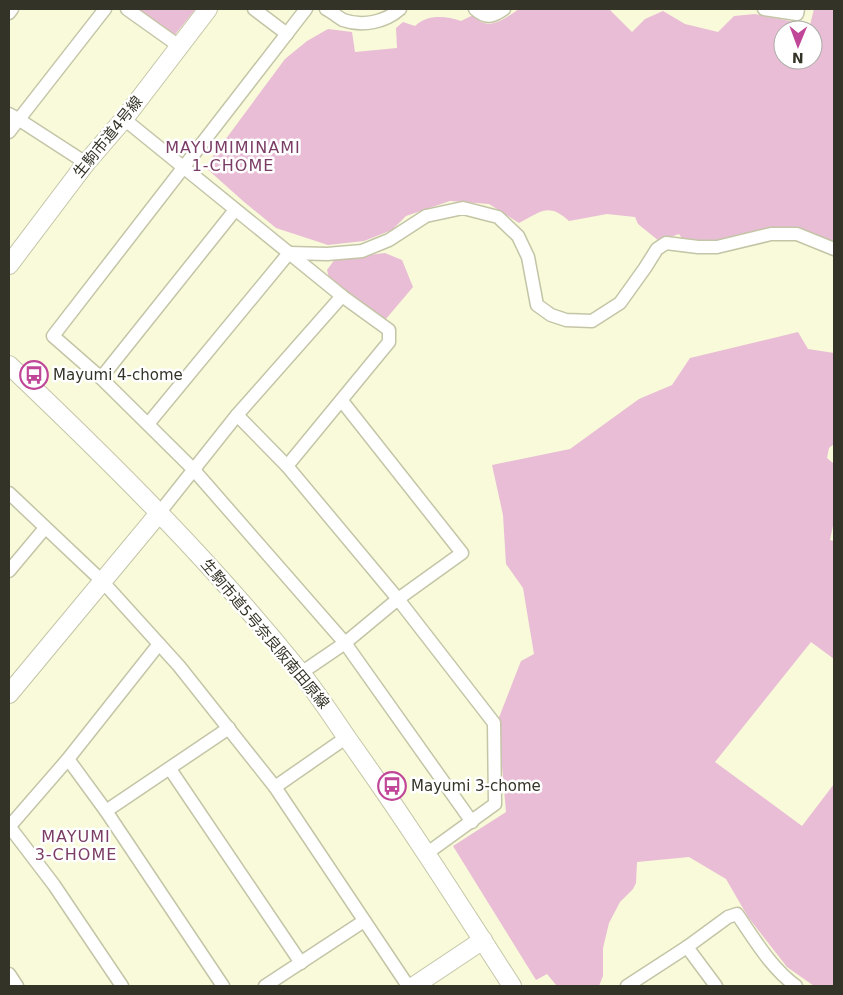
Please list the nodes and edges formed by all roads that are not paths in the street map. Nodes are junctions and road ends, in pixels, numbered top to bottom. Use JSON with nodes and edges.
{"nodes":[{"id":1,"x":12,"y":9,"type":"edge"},
{"id":2,"x":105,"y":9,"type":"edge"},
{"id":3,"x":127,"y":9,"type":"edge"},
{"id":4,"x":208,"y":9,"type":"edge"},
{"id":5,"x":254,"y":9,"type":"edge"},
{"id":6,"x":306,"y":9,"type":"edge"},
{"id":7,"x":326,"y":9,"type":"edge"},
{"id":8,"x":400,"y":9,"type":"edge"},
{"id":9,"x":475,"y":9,"type":"edge"},
{"id":10,"x":504,"y":9,"type":"edge"},
{"id":11,"x":764,"y":9,"type":"edge"},
{"id":12,"x":798,"y":9,"type":"edge"},
{"id":13,"x":9,"y":13,"type":"edge"},
{"id":14,"x":286,"y":34,"type":"junction"},
{"id":15,"x":179,"y":46,"type":"junction"},
{"id":16,"x":13,"y":116,"type":"edge"},
{"id":17,"x":124,"y":119,"type":"junction"},
{"id":18,"x":9,"y":132,"type":"edge"},
{"id":19,"x":86,"y":163,"type":"junction"},
{"id":20,"x":183,"y":167,"type":"junction"},
{"id":21,"x":235,"y":210,"type":"junction"},
{"id":22,"x":834,"y":249,"type":"edge"},
{"id":23,"x":289,"y":253,"type":"junction"},
{"id":24,"x":9,"y":265,"type":"edge"},
{"id":25,"x":342,"y":296,"type":"junction"},
{"id":26,"x":9,"y":365,"type":"edge"},
{"id":27,"x":101,"y":378,"type":"junction"},
{"id":28,"x":342,"y":401,"type":"junction"},
{"id":29,"x":237,"y":415,"type":"junction"},
{"id":30,"x":148,"y":424,"type":"junction"},
{"id":31,"x":287,"y":466,"type":"junction"},
{"id":32,"x":193,"y":469,"type":"junction"},
{"id":33,"x":9,"y":493,"type":"edge"},
{"id":34,"x":160,"y":512,"type":"junction"},
{"id":35,"x":45,"y":528,"type":"junction"},
{"id":36,"x":9,"y":571,"type":"edge"},
{"id":37,"x":102,"y":581,"type":"junction"},
{"id":38,"x":398,"y":599,"type":"junction"},
{"id":39,"x":159,"y":644,"type":"junction"},
{"id":40,"x":345,"y":644,"type":"junction"},
{"id":41,"x":301,"y":673,"type":"junction"},
{"id":42,"x":9,"y":694,"type":"edge"},
{"id":43,"x":229,"y":728,"type":"junction"},
{"id":44,"x":346,"y":737,"type":"junction"},
{"id":45,"x":68,"y":759,"type":"junction"},
{"id":46,"x":170,"y":769,"type":"junction"},
{"id":47,"x":275,"y":787,"type":"junction"},
{"id":48,"x":106,"y":812,"type":"junction"},
{"id":49,"x":472,"y":822,"type":"junction"},
{"id":50,"x":9,"y":826,"type":"edge"},
{"id":51,"x":426,"y":854,"type":"junction"},
{"id":52,"x":364,"y":921,"type":"junction"},
{"id":53,"x":483,"y":940,"type":"junction"},
{"id":54,"x":687,"y":947,"type":"junction"},
{"id":55,"x":301,"y":963,"type":"junction"},
{"id":56,"x":9,"y":974,"type":"edge"},
{"id":57,"x":17,"y":986,"type":"edge"},
{"id":58,"x":122,"y":986,"type":"edge"},
{"id":59,"x":223,"y":986,"type":"edge"},
{"id":60,"x":265,"y":986,"type":"edge"},
{"id":61,"x":408,"y":986,"type":"edge"},
{"id":62,"x":414,"y":986,"type":"edge"},
{"id":63,"x":512,"y":986,"type":"edge"},
{"id":64,"x":627,"y":986,"type":"edge"},
{"id":65,"x":716,"y":986,"type":"edge"},
{"id":66,"x":796,"y":986,"type":"edge"}],
"edges":[{"from":1,"to":13,"type":"street"},
{"from":2,"to":16,"type":"street"},
{"from":3,"to":15,"type":"street"},
{"from":4,"to":15,"type":"street","name":"生駒市道4号線"},
{"from":5,"to":14,"type":"street"},
{"from":6,"to":14,"type":"street"},
{"from":7,"to":8,"type":"street"},
{"from":9,"to":10,"type":"street"},
{"from":11,"to":12,"type":"street"},
{"from":14,"to":20,"type":"street"},
{"from":15,"to":17,"type":"street","name":"生駒市道4号線"},
{"from":16,"to":18,"type":"street"},
{"from":16,"to":19,"type":"street"},
{"from":17,"to":19,"type":"street","name":"生駒市道4号線"},
{"from":17,"to":20,"type":"street"},
{"from":19,"to":24,"type":"street","name":"生駒市道4号線"},
{"from":20,"to":21,"type":"street"},
{"from":20,"to":27,"type":"street"},
{"from":21,"to":23,"type":"street"},
{"from":21,"to":27,"type":"street"},
{"from":22,"to":23,"type":"street"},
{"from":23,"to":25,"type":"street"},
{"from":23,"to":30,"type":"street"},
{"from":25,"to":28,"type":"street"},
{"from":25,"to":29,"type":"street"},
{"from":26,"to":34,"type":"street","name":"生駒市道5号奈良阪南田原線"},
{"from":27,"to":30,"type":"street"},
{"from":28,"to":31,"type":"street"},
{"from":28,"to":38,"type":"street"},
{"from":29,"to":31,"type":"street"},
{"from":29,"to":32,"type":"street"},
{"from":30,"to":32,"type":"street"},
{"from":31,"to":38,"type":"street"},
{"from":32,"to":34,"type":"street"},
{"from":32,"to":40,"type":"street"},
{"from":33,"to":35,"type":"street"},
{"from":34,"to":37,"type":"street"},
{"from":34,"to":41,"type":"street","name":"生駒市道5号奈良阪南田原線"},
{"from":35,"to":36,"type":"street"},
{"from":35,"to":37,"type":"street"},
{"from":37,"to":39,"type":"street"},
{"from":37,"to":42,"type":"street"},
{"from":38,"to":40,"type":"street"},
{"from":38,"to":49,"type":"street"},
{"from":39,"to":43,"type":"street"},
{"from":39,"to":45,"type":"street"},
{"from":40,"to":41,"type":"street"},
{"from":40,"to":49,"type":"street"},
{"from":41,"to":44,"type":"street","name":"生駒市道5号奈良阪南田原線"},
{"from":43,"to":46,"type":"street"},
{"from":43,"to":47,"type":"street"},
{"from":44,"to":47,"type":"street"},
{"from":44,"to":51,"type":"street","name":"生駒市道5号奈良阪南田原線"},
{"from":45,"to":48,"type":"street"},
{"from":45,"to":50,"type":"street"},
{"from":46,"to":48,"type":"street"},
{"from":46,"to":55,"type":"street"},
{"from":47,"to":52,"type":"street"},
{"from":48,"to":59,"type":"street"},
{"from":49,"to":51,"type":"street"},
{"from":50,"to":58,"type":"street"},
{"from":51,"to":53,"type":"street","name":"生駒市道5号奈良阪南田原線"},
{"from":52,"to":55,"type":"street"},
{"from":52,"to":61,"type":"street"},
{"from":53,"to":62,"type":"street"},
{"from":53,"to":63,"type":"street","name":"生駒市道5号奈良阪南田原線"},
{"from":54,"to":64,"type":"street"},
{"from":54,"to":65,"type":"street"},
{"from":54,"to":66,"type":"street"},
{"from":55,"to":60,"type":"street"},
{"from":56,"to":57,"type":"street"}]}
